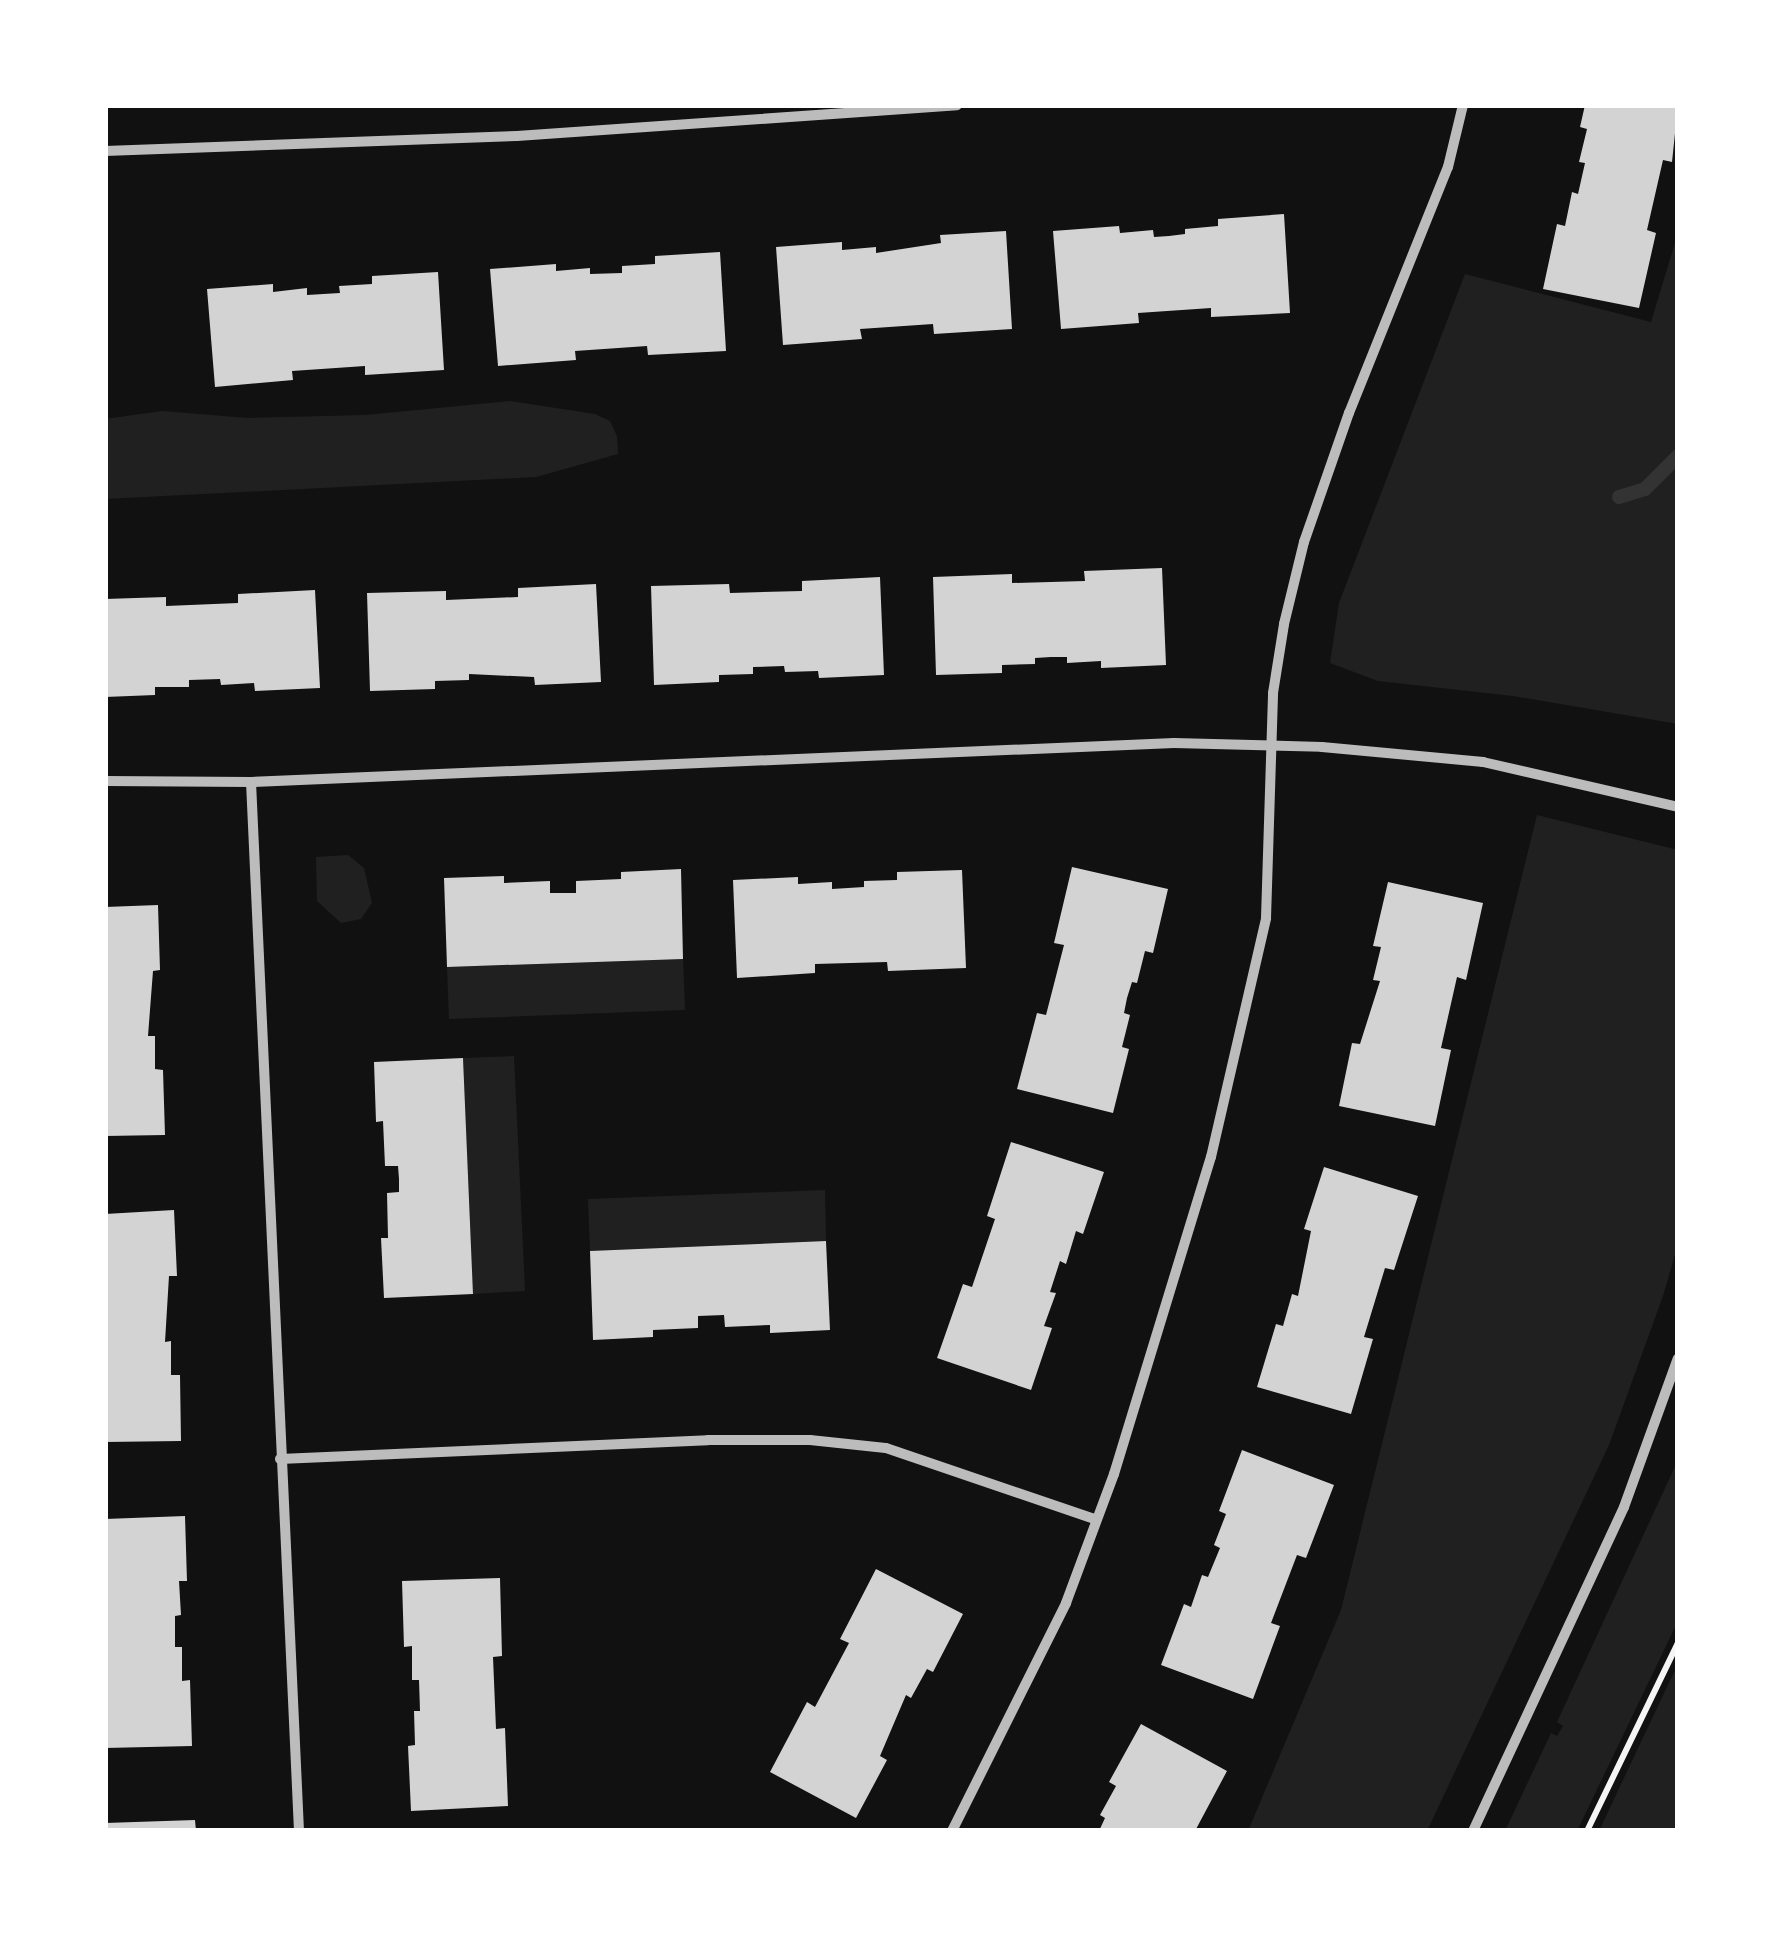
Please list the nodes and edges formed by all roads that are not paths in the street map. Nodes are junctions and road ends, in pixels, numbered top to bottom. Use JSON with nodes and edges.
{"nodes":[{"id":1,"x":958,"y":105,"type":"edge"},
{"id":2,"x":1463,"y":105,"type":"edge"},
{"id":3,"x":105,"y":151,"type":"edge"},
{"id":4,"x":1271,"y":746,"type":"junction"},
{"id":5,"x":105,"y":781,"type":"edge"},
{"id":6,"x":251,"y":782,"type":"junction"},
{"id":7,"x":1678,"y":808,"type":"edge"},
{"id":8,"x":1678,"y":1358,"type":"edge"},
{"id":9,"x":280,"y":1460,"type":"junction"},
{"id":10,"x":1095,"y":1519,"type":"junction"},
{"id":11,"x":299,"y":1831,"type":"edge"},
{"id":12,"x":952,"y":1831,"type":"edge"},
{"id":13,"x":1472,"y":1831,"type":"edge"}],
"edges":[{"from":1,"to":3,"type":"street"},
{"from":2,"to":4,"type":"street"},
{"from":4,"to":6,"type":"street"},
{"from":4,"to":7,"type":"street"},
{"from":4,"to":10,"type":"street"},
{"from":5,"to":6,"type":"street"},
{"from":6,"to":9,"type":"street"},
{"from":8,"to":13,"type":"street"},
{"from":9,"to":10,"type":"street"},
{"from":9,"to":11,"type":"street"},
{"from":10,"to":12,"type":"street"}]}
